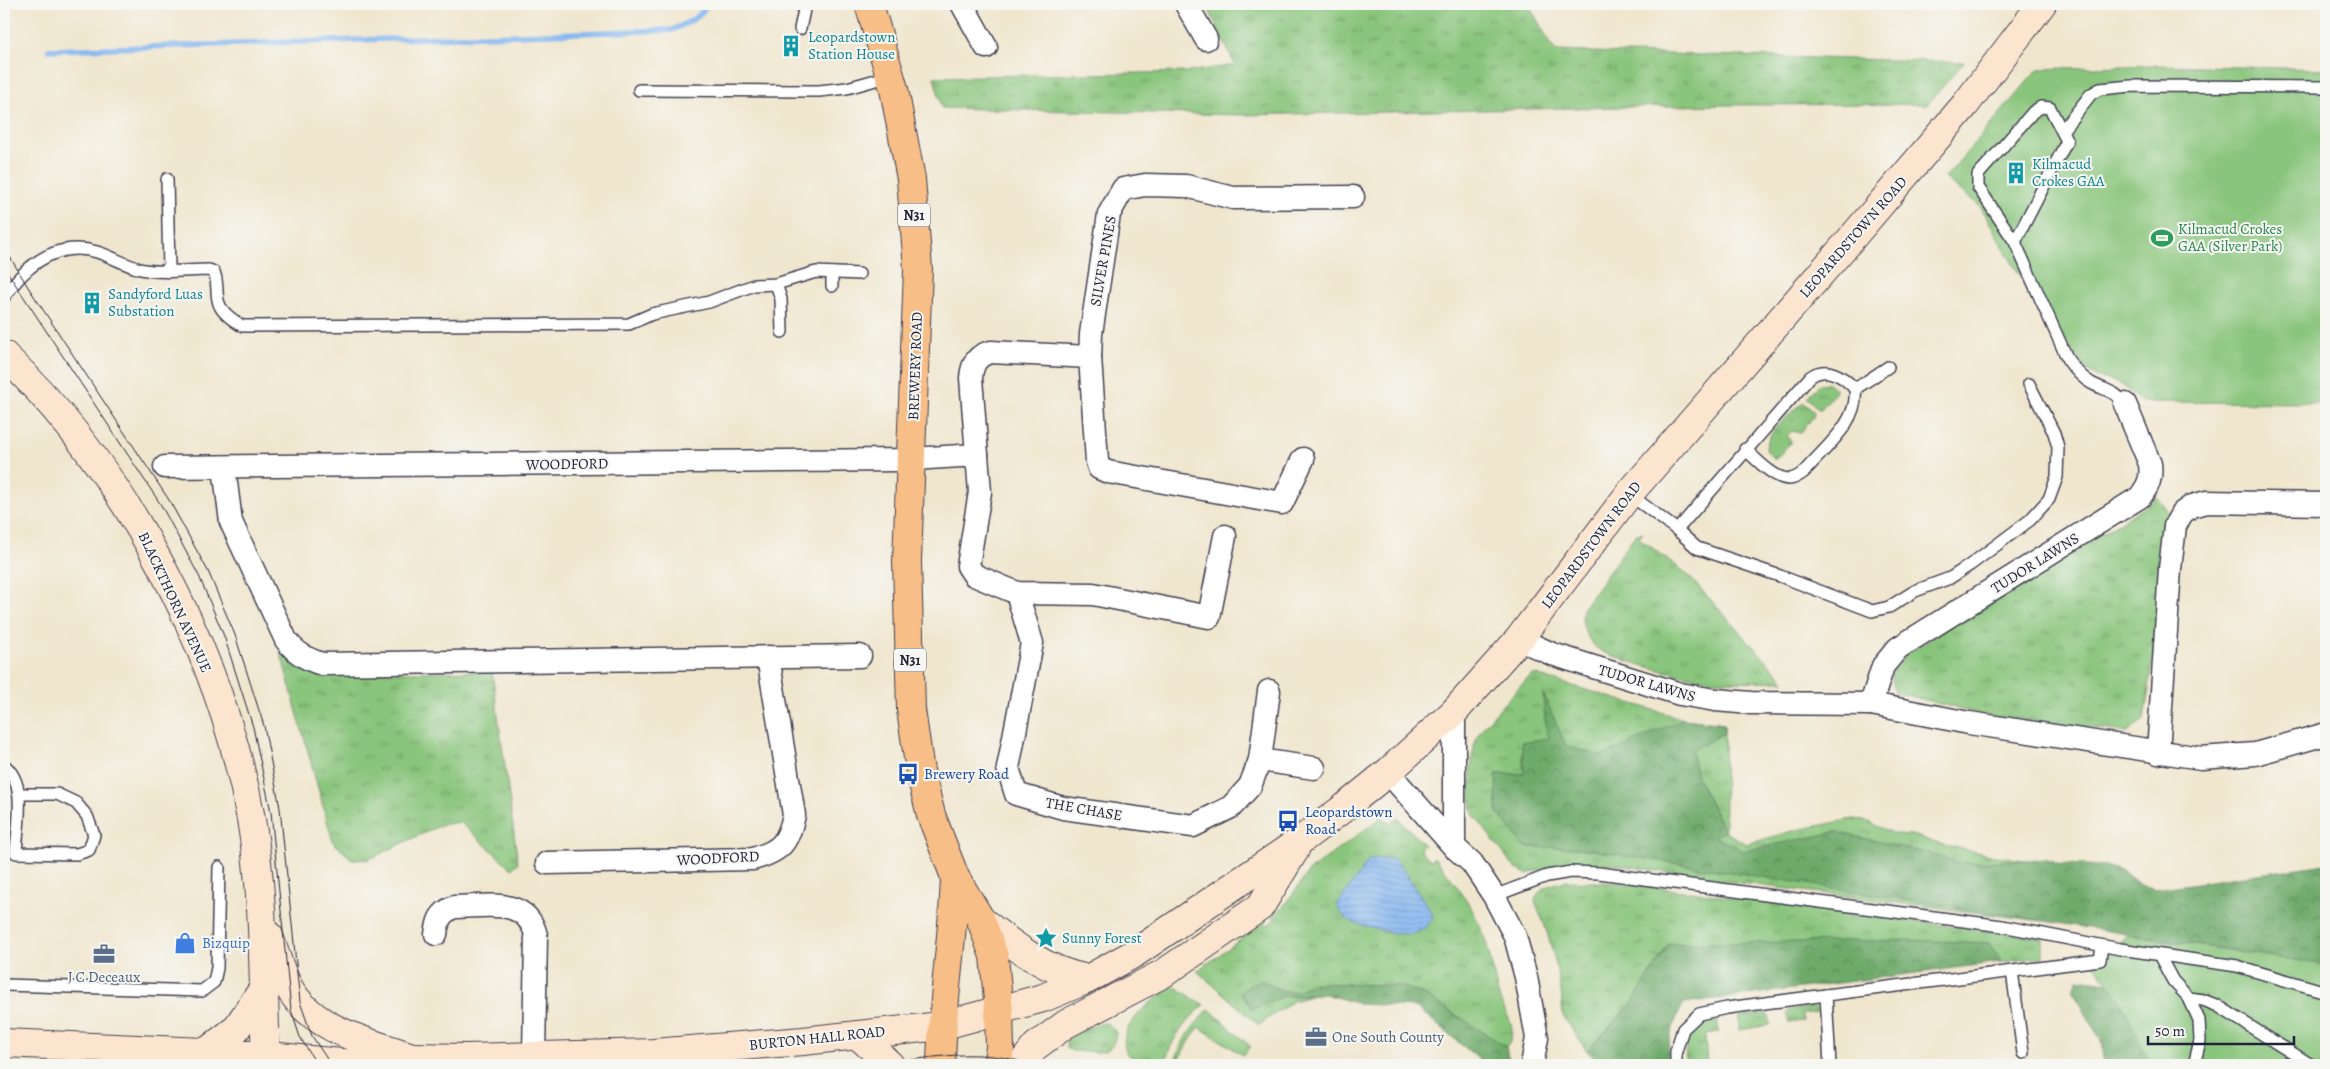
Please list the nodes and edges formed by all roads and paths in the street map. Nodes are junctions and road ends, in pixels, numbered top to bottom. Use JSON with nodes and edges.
{"nodes":[{"id":1,"x":808,"y":4,"type":"edge"},
{"id":2,"x":869,"y":4,"type":"edge"},
{"id":3,"x":962,"y":4,"type":"edge"},
{"id":4,"x":1186,"y":4,"type":"edge"},
{"id":5,"x":2042,"y":4,"type":"edge"},
{"id":6,"x":800,"y":28,"type":"dead end"},
{"id":7,"x":1206,"y":39,"type":"dead end"},
{"id":8,"x":986,"y":47,"type":"dead end"},
{"id":9,"x":890,"y":76,"type":"junction"},
{"id":10,"x":2326,"y":88,"type":"edge"},
{"id":11,"x":639,"y":90,"type":"dead end"},
{"id":12,"x":2062,"y":131,"type":"junction"},
{"id":13,"x":167,"y":179,"type":"dead end"},
{"id":14,"x":1353,"y":197,"type":"dead end"},
{"id":15,"x":2015,"y":242,"type":"junction"},
{"id":16,"x":169,"y":270,"type":"junction"},
{"id":17,"x":832,"y":273,"type":"junction"},
{"id":18,"x":859,"y":274,"type":"dead end"},
{"id":19,"x":776,"y":284,"type":"junction"},
{"id":20,"x":832,"y":286,"type":"dead end"},
{"id":21,"x":4,"y":297,"type":"edge"},
{"id":22,"x":782,"y":332,"type":"dead end"},
{"id":23,"x":4,"y":355,"type":"edge"},
{"id":24,"x":1090,"y":357,"type":"junction"},
{"id":25,"x":1888,"y":367,"type":"dead end"},
{"id":26,"x":2029,"y":384,"type":"dead end"},
{"id":27,"x":1855,"y":389,"type":"junction"},
{"id":28,"x":2125,"y":404,"type":"joint"},
{"id":29,"x":1745,"y":450,"type":"junction"},
{"id":30,"x":977,"y":455,"type":"junction"},
{"id":31,"x":1303,"y":459,"type":"dead end"},
{"id":32,"x":910,"y":460,"type":"junction"},
{"id":33,"x":165,"y":467,"type":"dead end"},
{"id":34,"x":224,"y":468,"type":"junction"},
{"id":35,"x":1629,"y":494,"type":"junction"},
{"id":36,"x":2326,"y":504,"type":"edge"},
{"id":37,"x":1677,"y":530,"type":"junction"},
{"id":38,"x":1225,"y":536,"type":"dead end"},
{"id":39,"x":1016,"y":593,"type":"junction"},
{"id":40,"x":1519,"y":639,"type":"junction"},
{"id":41,"x":860,"y":656,"type":"dead end"},
{"id":42,"x":768,"y":657,"type":"junction"},
{"id":43,"x":1269,"y":691,"type":"dead end"},
{"id":44,"x":1871,"y":704,"type":"junction"},
{"id":45,"x":1454,"y":712,"type":"junction"},
{"id":46,"x":2326,"y":734,"type":"edge"},
{"id":47,"x":2158,"y":753,"type":"junction"},
{"id":48,"x":1260,"y":760,"type":"junction"},
{"id":49,"x":4,"y":765,"type":"edge"},
{"id":50,"x":1314,"y":768,"type":"dead end"},
{"id":51,"x":1388,"y":772,"type":"junction"},
{"id":52,"x":19,"y":794,"type":"junction"},
{"id":53,"x":1301,"y":840,"type":"junction"},
{"id":54,"x":1454,"y":846,"type":"junction"},
{"id":55,"x":547,"y":863,"type":"dead end"},
{"id":56,"x":219,"y":867,"type":"dead end"},
{"id":57,"x":955,"y":877,"type":"junction"},
{"id":58,"x":1494,"y":896,"type":"junction"},
{"id":59,"x":263,"y":920,"type":"junction"},
{"id":60,"x":981,"y":920,"type":"junction"},
{"id":61,"x":436,"y":934,"type":"dead end"},
{"id":62,"x":2102,"y":946,"type":"junction"},
{"id":63,"x":2159,"y":955,"type":"junction"},
{"id":64,"x":2012,"y":971,"type":"junction"},
{"id":65,"x":1088,"y":979,"type":"junction"},
{"id":66,"x":4,"y":985,"type":"edge"},
{"id":67,"x":263,"y":989,"type":"junction"},
{"id":68,"x":2326,"y":992,"type":"edge"},
{"id":69,"x":1826,"y":995,"type":"junction"},
{"id":70,"x":2189,"y":998,"type":"junction"},
{"id":71,"x":999,"y":1012,"type":"junction"},
{"id":72,"x":941,"y":1026,"type":"junction"},
{"id":73,"x":858,"y":1035,"type":"junction"},
{"id":74,"x":4,"y":1043,"type":"edge"},
{"id":75,"x":2023,"y":1052,"type":"dead end"},
{"id":76,"x":201,"y":1056,"type":"edge"},
{"id":77,"x":414,"y":1057,"type":"junction"},
{"id":78,"x":534,"y":1057,"type":"junction"},
{"id":79,"x":266,"y":1060,"type":"edge"},
{"id":80,"x":350,"y":1065,"type":"edge"},
{"id":81,"x":890,"y":1065,"type":"edge"},
{"id":82,"x":941,"y":1065,"type":"edge"},
{"id":83,"x":997,"y":1065,"type":"edge"},
{"id":84,"x":1021,"y":1065,"type":"edge"},
{"id":85,"x":1532,"y":1065,"type":"edge"},
{"id":86,"x":1676,"y":1065,"type":"edge"},
{"id":87,"x":1830,"y":1065,"type":"edge"},
{"id":88,"x":2194,"y":1065,"type":"edge"},
{"id":89,"x":2311,"y":1065,"type":"edge"}],
"edges":[{"from":1,"to":6,"type":"lane"},
{"from":2,"to":9,"type":"highway","name":"BREWERY ROAD","number":"N31"},
{"from":3,"to":8,"type":"street"},
{"from":4,"to":7,"type":"street"},
{"from":5,"to":35,"type":"street","name":"LEOPARDSTOWN ROAD"},
{"from":9,"to":11,"type":"lane"},
{"from":9,"to":32,"type":"highway","name":"BREWERY ROAD","number":"N31"},
{"from":10,"to":12,"type":"lane"},
{"from":12,"to":15,"type":"lane"},
{"from":12,"to":15,"type":"lane"},
{"from":13,"to":16,"type":"lane"},
{"from":14,"to":24,"type":"street","name":"SILVER PINES"},
{"from":15,"to":28,"type":"lane"},
{"from":16,"to":19,"type":"lane"},
{"from":16,"to":21,"type":"lane"},
{"from":17,"to":18,"type":"lane"},
{"from":17,"to":19,"type":"lane"},
{"from":17,"to":20,"type":"lane"},
{"from":19,"to":22,"type":"lane"},
{"from":23,"to":59,"type":"street","name":"BLACKTHORN AVENUE"},
{"from":24,"to":30,"type":"street"},
{"from":24,"to":31,"type":"street","name":"SILVER PINES"},
{"from":25,"to":27,"type":"lane"},
{"from":26,"to":37,"type":"lane"},
{"from":27,"to":29,"type":"lane"},
{"from":27,"to":29,"type":"lane"},
{"from":28,"to":44,"type":"street","name":"TUDOR LAWNS"},
{"from":29,"to":37,"type":"lane"},
{"from":30,"to":32,"type":"street"},
{"from":30,"to":39,"type":"street"},
{"from":32,"to":34,"type":"street","name":"WOODFORD"},
{"from":32,"to":57,"type":"highway","name":"BREWERY ROAD","number":"N31"},
{"from":33,"to":34,"type":"street","name":"WOODFORD"},
{"from":34,"to":42,"type":"street"},
{"from":35,"to":37,"type":"lane"},
{"from":35,"to":40,"type":"street","name":"LEOPARDSTOWN ROAD"},
{"from":36,"to":47,"type":"street"},
{"from":38,"to":39,"type":"street"},
{"from":39,"to":48,"type":"street","name":"THE CHASE"},
{"from":40,"to":44,"type":"street","name":"TUDOR LAWNS"},
{"from":40,"to":45,"type":"street","name":"LEOPARDSTOWN ROAD"},
{"from":41,"to":42,"type":"street"},
{"from":42,"to":55,"type":"street","name":"WOODFORD"},
{"from":43,"to":48,"type":"street","name":"THE CHASE"},
{"from":44,"to":47,"type":"street","name":"TUDOR LAWNS"},
{"from":45,"to":51,"type":"street","name":"LEOPARDSTOWN ROAD"},
{"from":45,"to":54,"type":"street"},
{"from":46,"to":47,"type":"street","name":"TUDOR LAWNS"},
{"from":48,"to":50,"type":"street"},
{"from":49,"to":52,"type":"lane"},
{"from":51,"to":53,"type":"street","name":"LEOPARDSTOWN ROAD"},
{"from":51,"to":54,"type":"street"},
{"from":52,"to":52,"type":"lane"},
{"from":53,"to":65,"type":"street","name":"LEOPARDSTOWN ROAD"},
{"from":53,"to":84,"type":"street"},
{"from":54,"to":58,"type":"street"},
{"from":56,"to":66,"type":"lane"},
{"from":57,"to":60,"type":"highway","name":"BREWERY ROAD","number":"N31"},
{"from":57,"to":72,"type":"highway","name":"BREWERY ROAD","number":"N31"},
{"from":58,"to":62,"type":"lane"},
{"from":58,"to":85,"type":"street"},
{"from":59,"to":67,"type":"street","name":"BLACKTHORN AVENUE"},
{"from":59,"to":77,"type":"street","name":"BLACKTHORN AVENUE"},
{"from":60,"to":65,"type":"street"},
{"from":60,"to":71,"type":"highway","name":"BREWERY ROAD","number":"N31"},
{"from":61,"to":78,"type":"street"},
{"from":62,"to":63,"type":"lane"},
{"from":62,"to":64,"type":"lane"},
{"from":63,"to":68,"type":"lane"},
{"from":63,"to":70,"type":"lane"},
{"from":64,"to":69,"type":"lane"},
{"from":64,"to":75,"type":"lane"},
{"from":65,"to":71,"type":"street","name":"LEOPARDSTOWN ROAD"},
{"from":67,"to":76,"type":"street"},
{"from":67,"to":79,"type":"street","name":"BLACKTHORN AVENUE"},
{"from":69,"to":86,"type":"lane"},
{"from":69,"to":87,"type":"lane"},
{"from":70,"to":88,"type":"lane"},
{"from":70,"to":89,"type":"lane"},
{"from":71,"to":72,"type":"street","name":"LEOPARDSTOWN ROAD"},
{"from":71,"to":83,"type":"highway","number":"N31"},
{"from":72,"to":73,"type":"street","name":"BURTON HALL ROAD"},
{"from":72,"to":82,"type":"highway","number":"N31"},
{"from":73,"to":78,"type":"street","name":"BURTON HALL ROAD"},
{"from":73,"to":81,"type":"street"},
{"from":74,"to":76,"type":"street","name":"BURTON HALL ROAD"},
{"from":76,"to":79,"type":"street","name":"BURTON HALL ROAD"},
{"from":77,"to":78,"type":"street","name":"BURTON HALL ROAD"},
{"from":77,"to":80,"type":"street","name":"BURTON HALL ROAD"},
{"from":79,"to":80,"type":"street","name":"BURTON HALL ROAD"}]}
